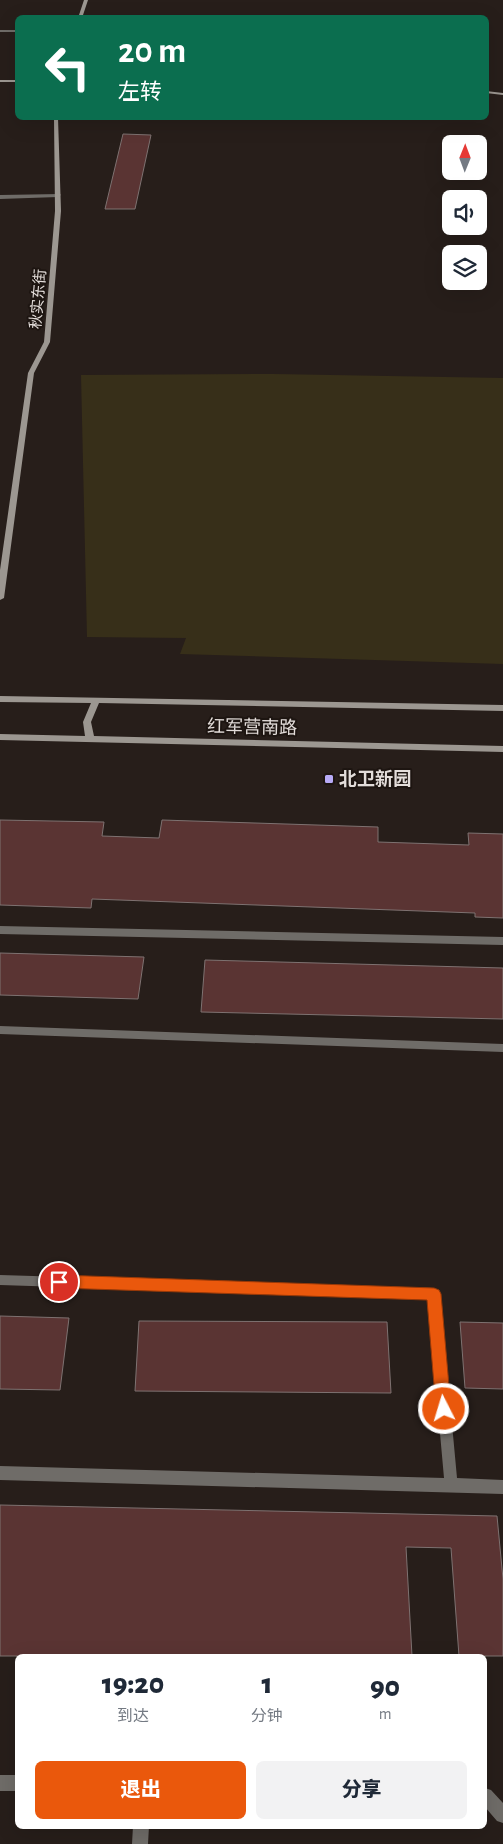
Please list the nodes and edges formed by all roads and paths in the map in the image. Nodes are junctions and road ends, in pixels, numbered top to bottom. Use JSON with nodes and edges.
{"nodes":[{"id":1,"x":86,"y":0,"type":"edge"},
{"id":2,"x":81,"y":15,"type":"edge"},
{"id":3,"x":0,"y":31,"type":"edge"},
{"id":4,"x":15,"y":31,"type":"edge"},
{"id":5,"x":0,"y":81,"type":"edge"},
{"id":6,"x":15,"y":81,"type":"edge"},
{"id":7,"x":489,"y":92,"type":"edge"},
{"id":8,"x":503,"y":94,"type":"edge"},
{"id":9,"x":56,"y":120,"type":"edge"},
{"id":10,"x":58,"y":195,"type":"junction"},
{"id":11,"x":0,"y":197,"type":"edge"},
{"id":12,"x":0,"y":598,"type":"edge"},
{"id":13,"x":0,"y":699,"type":"edge"},
{"id":14,"x":96,"y":701,"type":"junction"},
{"id":15,"x":503,"y":708,"type":"edge"},
{"id":16,"x":0,"y":736,"type":"edge"},
{"id":17,"x":90,"y":739,"type":"junction"},
{"id":18,"x":503,"y":749,"type":"edge"},
{"id":19,"x":0,"y":930,"type":"edge"},
{"id":20,"x":503,"y":942,"type":"edge"},
{"id":21,"x":0,"y":1030,"type":"edge"},
{"id":22,"x":503,"y":1048,"type":"edge"},
{"id":23,"x":0,"y":1280,"type":"edge"},
{"id":24,"x":0,"y":1473,"type":"edge"},
{"id":25,"x":451,"y":1485,"type":"junction"},
{"id":26,"x":503,"y":1487,"type":"edge"},
{"id":27,"x":0,"y":1783,"type":"edge"},
{"id":28,"x":15,"y":1783,"type":"edge"},
{"id":29,"x":487,"y":1798,"type":"edge"},
{"id":30,"x":503,"y":1815,"type":"edge"},
{"id":31,"x":141,"y":1829,"type":"edge"},
{"id":32,"x":140,"y":1844,"type":"edge"}],
"edges":[{"from":1,"to":2,"type":"street"},
{"from":3,"to":4,"type":"street"},
{"from":5,"to":6,"type":"street"},
{"from":7,"to":8,"type":"street"},
{"from":9,"to":10,"type":"street","name":"秋实东街"},
{"from":10,"to":11,"type":"street"},
{"from":10,"to":12,"type":"street","name":"秋实东街"},
{"from":13,"to":14,"type":"street","name":"红军营南路"},
{"from":14,"to":15,"type":"street","name":"红军营南路"},
{"from":14,"to":17,"type":"street"},
{"from":16,"to":17,"type":"street","name":"红军营南路"},
{"from":17,"to":18,"type":"street","name":"红军营南路"},
{"from":19,"to":20,"type":"street"},
{"from":21,"to":22,"type":"street"},
{"from":23,"to":25,"type":"street"},
{"from":24,"to":25,"type":"street"},
{"from":25,"to":26,"type":"street"},
{"from":27,"to":28,"type":"street"},
{"from":29,"to":30,"type":"street"},
{"from":31,"to":32,"type":"street"}]}
